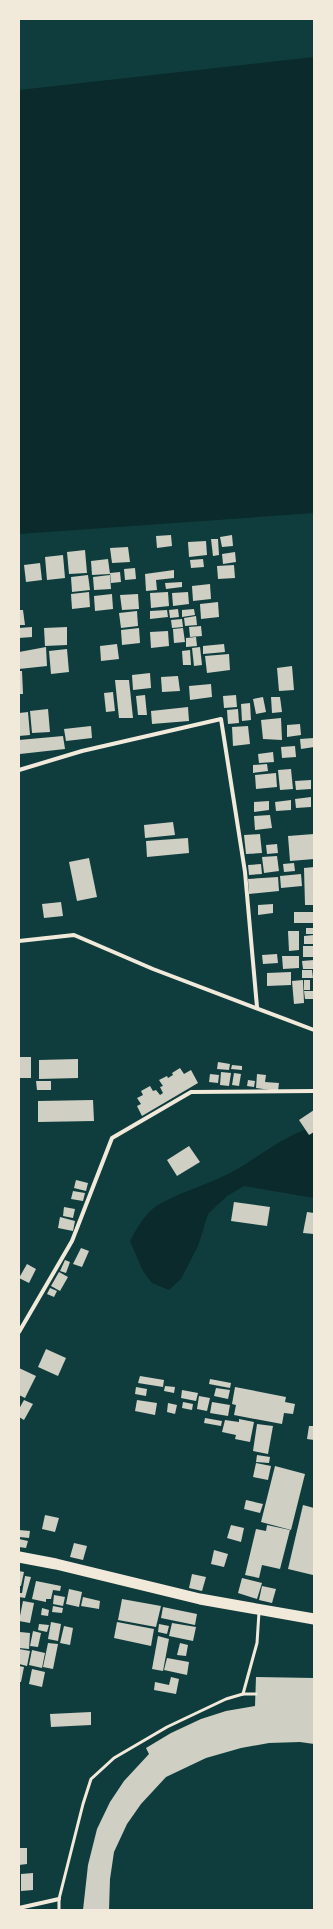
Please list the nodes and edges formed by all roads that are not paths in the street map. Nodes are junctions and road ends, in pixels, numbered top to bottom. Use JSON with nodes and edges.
{"nodes":[{"id":1,"x":19,"y":770,"type":"edge"},
{"id":2,"x":19,"y":941,"type":"edge"},
{"id":3,"x":257,"y":1007,"type":"junction"},
{"id":4,"x":314,"y":1030,"type":"edge"},
{"id":5,"x":314,"y":1090,"type":"edge"},
{"id":6,"x":19,"y":1332,"type":"edge"},
{"id":7,"x":19,"y":1557,"type":"edge"},
{"id":8,"x":258,"y":1608,"type":"junction"},
{"id":9,"x":314,"y":1619,"type":"edge"},
{"id":10,"x":244,"y":1694,"type":"junction"},
{"id":11,"x":256,"y":1694,"type":"dead end"},
{"id":12,"x":59,"y":1899,"type":"junction"},
{"id":13,"x":19,"y":1908,"type":"edge"},
{"id":14,"x":59,"y":1910,"type":"edge"}],
"edges":[{"from":1,"to":3,"type":"street"},
{"from":2,"to":3,"type":"street"},
{"from":3,"to":4,"type":"street"},
{"from":5,"to":6,"type":"street"},
{"from":7,"to":8,"type":"highway"},
{"from":8,"to":9,"type":"highway"},
{"from":8,"to":10,"type":"lane"},
{"from":10,"to":11,"type":"lane"},
{"from":10,"to":12,"type":"lane"},
{"from":12,"to":13,"type":"street"},
{"from":12,"to":14,"type":"lane"}]}
